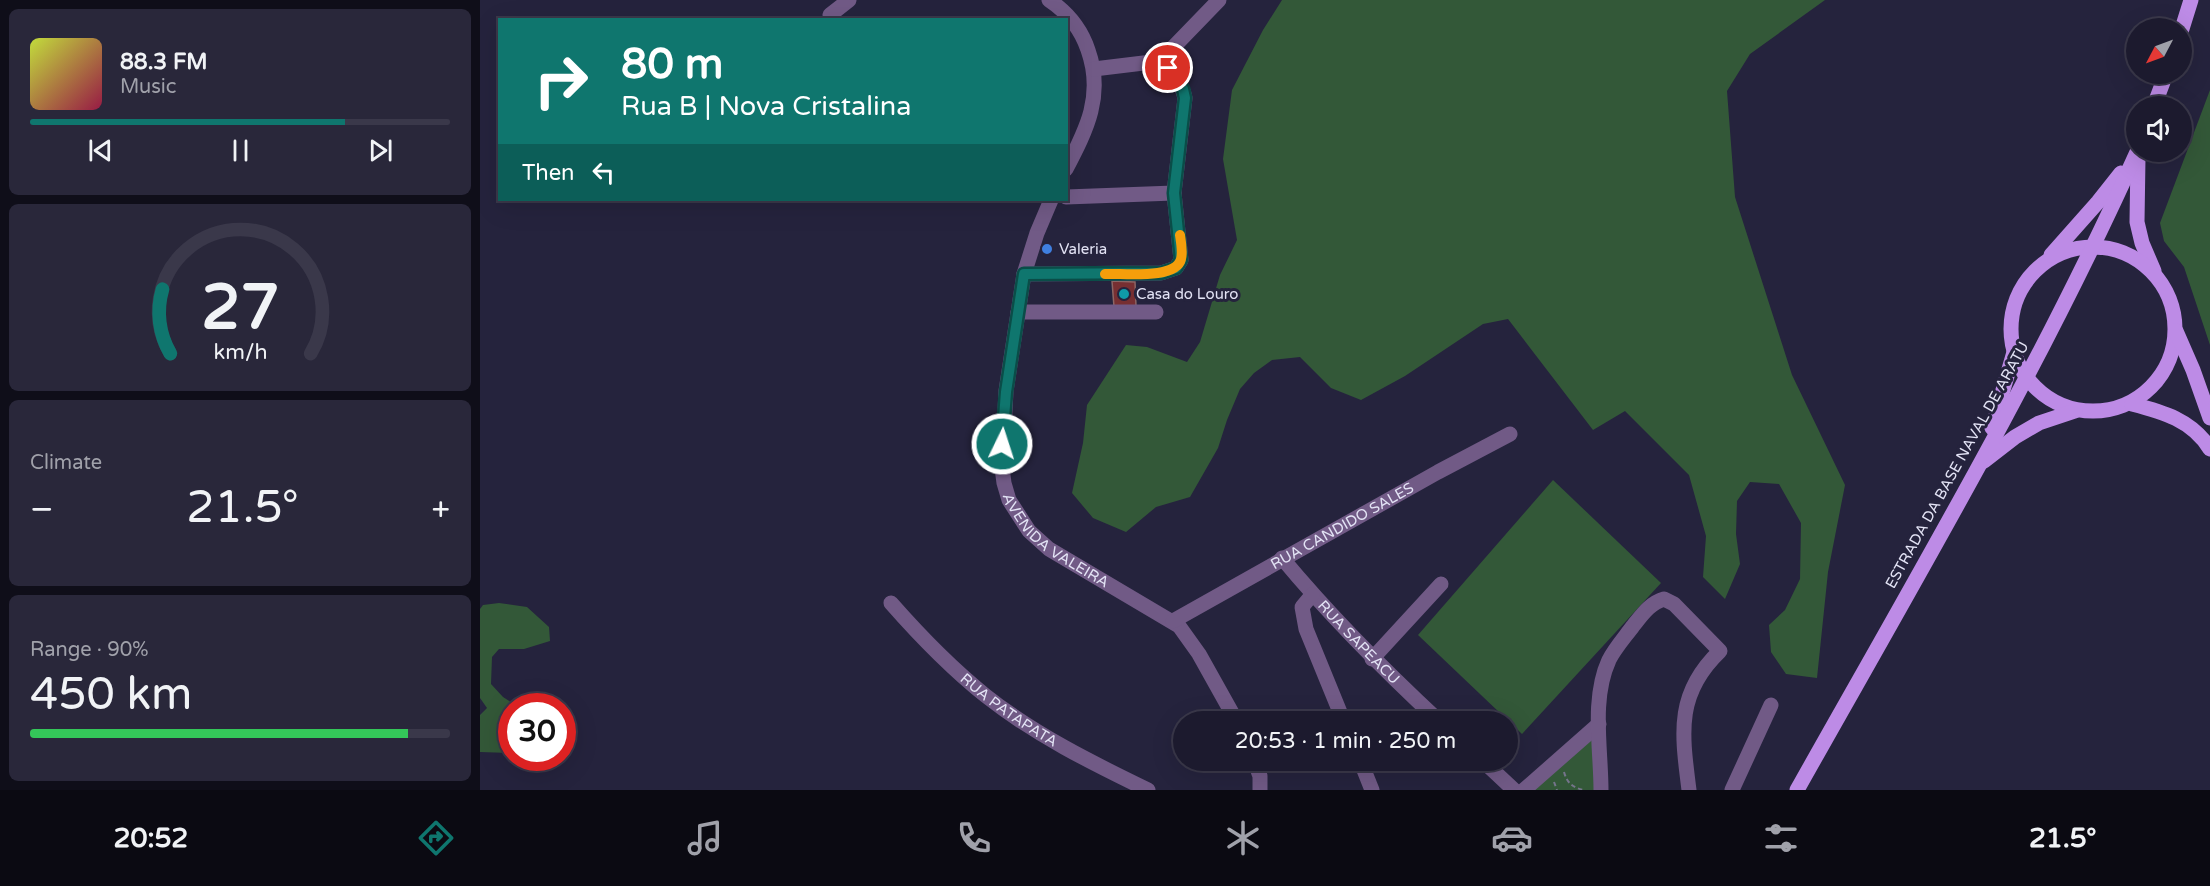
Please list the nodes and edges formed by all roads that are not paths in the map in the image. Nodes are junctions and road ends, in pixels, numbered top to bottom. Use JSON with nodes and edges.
{"nodes":[{"id":1,"x":849,"y":0,"type":"edge"},
{"id":2,"x":1049,"y":0,"type":"edge"},
{"id":3,"x":1219,"y":0,"type":"edge"},
{"id":4,"x":2191,"y":0,"type":"edge"},
{"id":5,"x":830,"y":15,"type":"dead end"},
{"id":6,"x":1068,"y":18,"type":"edge"},
{"id":7,"x":1068,"y":18,"type":"edge"},
{"id":8,"x":2185,"y":18,"type":"edge"},
{"id":9,"x":1160,"y":61,"type":"junction"},
{"id":10,"x":1094,"y":69,"type":"junction"},
{"id":11,"x":2129,"y":162,"type":"edge"},
{"id":12,"x":2132,"y":162,"type":"edge"},
{"id":13,"x":2137,"y":162,"type":"edge"},
{"id":14,"x":1068,"y":165,"type":"edge"},
{"id":15,"x":1174,"y":193,"type":"junction"},
{"id":16,"x":1068,"y":197,"type":"edge"},
{"id":17,"x":1051,"y":201,"type":"edge"},
{"id":18,"x":2095,"y":244,"type":"junction"},
{"id":19,"x":2045,"y":262,"type":"junction"},
{"id":20,"x":1024,"y":274,"type":"junction"},
{"id":21,"x":2156,"y":275,"type":"junction"},
{"id":22,"x":1018,"y":312,"type":"junction"},
{"id":23,"x":1156,"y":312,"type":"dead end"},
{"id":24,"x":2175,"y":331,"type":"junction"},
{"id":25,"x":2014,"y":352,"type":"junction"},
{"id":26,"x":2027,"y":376,"type":"junction"},
{"id":27,"x":2132,"y":404,"type":"junction"},
{"id":28,"x":2075,"y":411,"type":"junction"},
{"id":29,"x":2210,"y":418,"type":"edge"},
{"id":30,"x":1510,"y":434,"type":"dead end"},
{"id":31,"x":2210,"y":449,"type":"edge"},
{"id":32,"x":1979,"y":465,"type":"junction"},
{"id":33,"x":1282,"y":558,"type":"junction"},
{"id":34,"x":1441,"y":584,"type":"dead end"},
{"id":35,"x":1312,"y":595,"type":"junction"},
{"id":36,"x":891,"y":603,"type":"dead end"},
{"id":37,"x":1173,"y":621,"type":"junction"},
{"id":38,"x":1372,"y":659,"type":"junction"},
{"id":39,"x":1771,"y":705,"type":"dead end"},
{"id":40,"x":1232,"y":711,"type":"edge"},
{"id":41,"x":1340,"y":711,"type":"edge"},
{"id":42,"x":1428,"y":711,"type":"edge"},
{"id":43,"x":1599,"y":724,"type":"junction"},
{"id":44,"x":1258,"y":771,"type":"edge"},
{"id":45,"x":1364,"y":771,"type":"edge"},
{"id":46,"x":1494,"y":771,"type":"edge"},
{"id":47,"x":1148,"y":790,"type":"edge"},
{"id":48,"x":1260,"y":790,"type":"edge"},
{"id":49,"x":1372,"y":790,"type":"edge"},
{"id":50,"x":1514,"y":790,"type":"edge"},
{"id":51,"x":1524,"y":790,"type":"edge"},
{"id":52,"x":1601,"y":790,"type":"edge"},
{"id":53,"x":1689,"y":790,"type":"edge"},
{"id":54,"x":1732,"y":790,"type":"edge"},
{"id":55,"x":1797,"y":790,"type":"edge"}],
"edges":[{"from":1,"to":5,"type":"street"},
{"from":2,"to":7,"type":"street"},
{"from":3,"to":9,"type":"street"},
{"from":4,"to":8,"type":"main road"},
{"from":6,"to":10,"type":"street"},
{"from":9,"to":10,"type":"street"},
{"from":9,"to":15,"type":"street"},
{"from":10,"to":14,"type":"street"},
{"from":11,"to":19,"type":"main road"},
{"from":12,"to":18,"type":"main road","name":"ESTRADA DA BASE NAVAL DE ARATU"},
{"from":13,"to":21,"type":"main road"},
{"from":15,"to":16,"type":"street"},
{"from":15,"to":20,"type":"street"},
{"from":17,"to":20,"type":"street","name":"AVENIDA VALEIRA"},
{"from":18,"to":19,"type":"main road"},
{"from":18,"to":21,"type":"main road"},
{"from":18,"to":26,"type":"main road","name":"ESTRADA DA BASE NAVAL DE ARATU"},
{"from":19,"to":25,"type":"main road"},
{"from":20,"to":22,"type":"street","name":"AVENIDA VALEIRA"},
{"from":21,"to":24,"type":"main road"},
{"from":22,"to":23,"type":"street"},
{"from":22,"to":37,"type":"street","name":"AVENIDA VALEIRA"},
{"from":24,"to":27,"type":"main road"},
{"from":24,"to":29,"type":"main road"},
{"from":25,"to":26,"type":"main road"},
{"from":25,"to":32,"type":"main road"},
{"from":26,"to":28,"type":"main road"},
{"from":26,"to":32,"type":"main road","name":"ESTRADA DA BASE NAVAL DE ARATU"},
{"from":27,"to":28,"type":"main road"},
{"from":27,"to":31,"type":"main road"},
{"from":28,"to":32,"type":"main road"},
{"from":30,"to":33,"type":"street","name":"RUA CANDIDO SALES"},
{"from":32,"to":55,"type":"main road","name":"ESTRADA DA BASE NAVAL DE ARATU"},
{"from":33,"to":35,"type":"street","name":"RUA SAPEACU"},
{"from":33,"to":37,"type":"street","name":"RUA CANDIDO SALES"},
{"from":34,"to":38,"type":"street"},
{"from":35,"to":38,"type":"street","name":"RUA SAPEACU"},
{"from":35,"to":41,"type":"street"},
{"from":36,"to":47,"type":"street","name":"RUA PATAPATA"},
{"from":37,"to":40,"type":"street","name":"AVENIDA VALEIRA"},
{"from":38,"to":42,"type":"street","name":"RUA SAPEACU"},
{"from":39,"to":54,"type":"street"},
{"from":43,"to":51,"type":"street"},
{"from":43,"to":52,"type":"street"},
{"from":43,"to":53,"type":"street"},
{"from":44,"to":48,"type":"street"},
{"from":45,"to":49,"type":"street"},
{"from":46,"to":50,"type":"street"}]}
